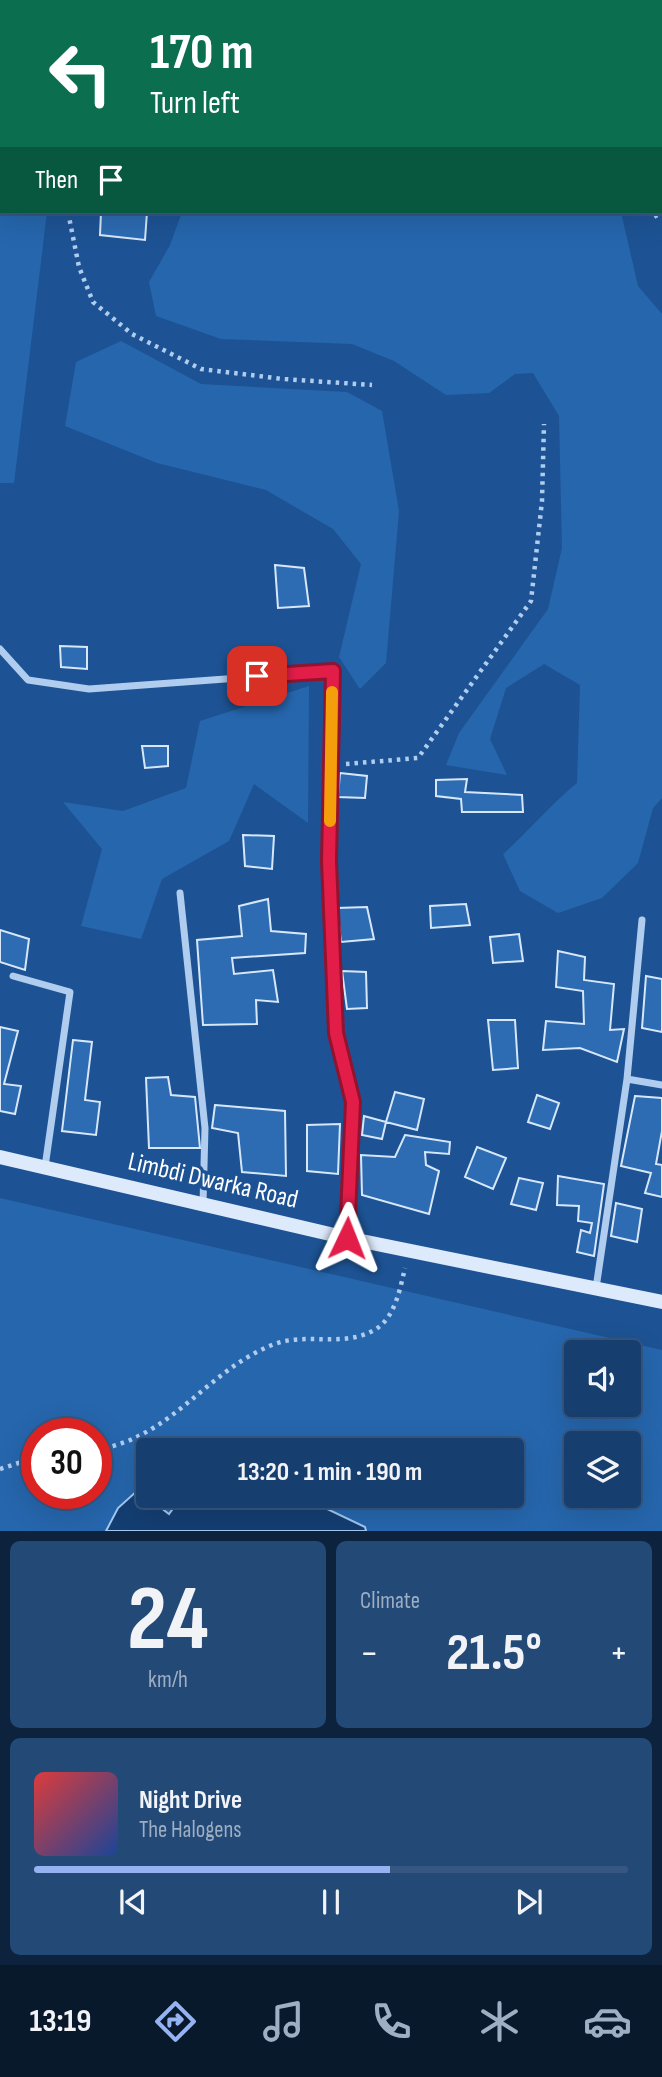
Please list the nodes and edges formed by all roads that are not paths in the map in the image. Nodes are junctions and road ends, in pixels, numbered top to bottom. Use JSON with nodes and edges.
{"nodes":[{"id":1,"x":0,"y":649,"type":"edge"},
{"id":2,"x":180,"y":892,"type":"dead end"},
{"id":3,"x":642,"y":920,"type":"dead end"},
{"id":4,"x":13,"y":976,"type":"dead end"},
{"id":5,"x":627,"y":1079,"type":"junction"},
{"id":6,"x":662,"y":1085,"type":"edge"},
{"id":7,"x":0,"y":1157,"type":"edge"},
{"id":8,"x":45,"y":1168,"type":"junction"},
{"id":9,"x":203,"y":1204,"type":"junction"},
{"id":10,"x":347,"y":1238,"type":"junction"},
{"id":11,"x":596,"y":1288,"type":"junction"},
{"id":12,"x":662,"y":1302,"type":"edge"}],
"edges":[{"from":1,"to":10,"type":"street"},
{"from":2,"to":9,"type":"street"},
{"from":3,"to":5,"type":"street"},
{"from":4,"to":8,"type":"street"},
{"from":5,"to":6,"type":"street"},
{"from":5,"to":11,"type":"street"},
{"from":7,"to":8,"type":"street","name":"Limbdi Dwarka Road"},
{"from":8,"to":9,"type":"street","name":"Limbdi Dwarka Road"},
{"from":9,"to":10,"type":"street","name":"Limbdi Dwarka Road"},
{"from":10,"to":11,"type":"street","name":"Limbdi Dwarka Road"},
{"from":11,"to":12,"type":"street","name":"Limbdi Dwarka Road"}]}
